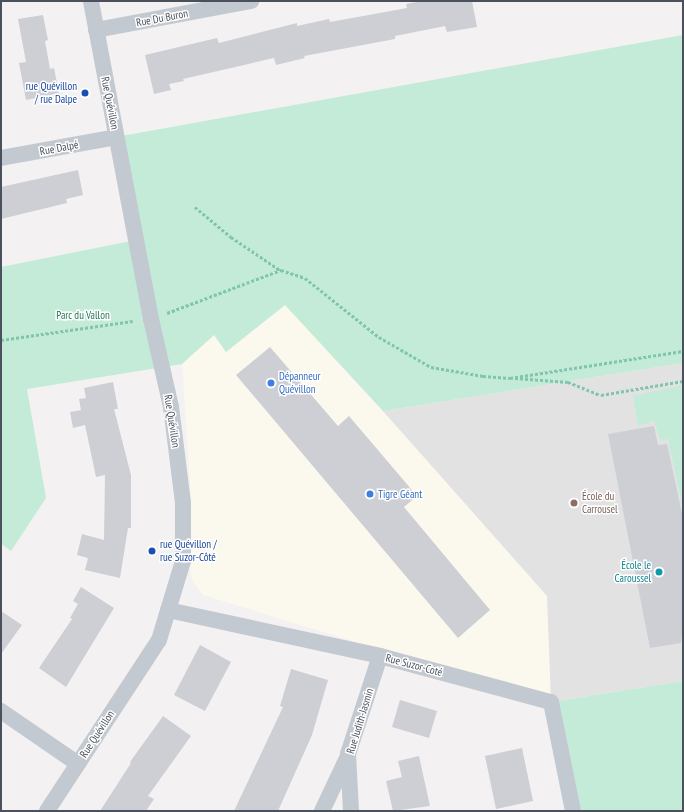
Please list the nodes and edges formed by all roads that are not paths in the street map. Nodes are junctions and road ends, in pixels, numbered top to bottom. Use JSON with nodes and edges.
{"nodes":[{"id":1,"x":91,"y":1,"type":"edge"},
{"id":2,"x":251,"y":1,"type":"edge"},
{"id":3,"x":96,"y":30,"type":"junction"},
{"id":4,"x":116,"y":137,"type":"junction"},
{"id":5,"x":1,"y":158,"type":"edge"},
{"id":6,"x":168,"y":610,"type":"junction"},
{"id":7,"x":380,"y":656,"type":"junction"},
{"id":8,"x":1,"y":710,"type":"edge"},
{"id":9,"x":348,"y":754,"type":"junction"},
{"id":10,"x":78,"y":764,"type":"junction"},
{"id":11,"x":47,"y":811,"type":"edge"},
{"id":12,"x":322,"y":811,"type":"edge"},
{"id":13,"x":351,"y":811,"type":"edge"},
{"id":14,"x":573,"y":811,"type":"edge"}],
"edges":[{"from":1,"to":3,"type":"street","name":"Rue Quévillon"},
{"from":2,"to":3,"type":"street","name":"Rue Du Buron"},
{"from":3,"to":4,"type":"street","name":"Rue Quévillon"},
{"from":4,"to":5,"type":"street","name":"Rue Dalpé"},
{"from":4,"to":6,"type":"street","name":"Rue Quévillon"},
{"from":6,"to":7,"type":"street","name":"Rue Suzor-Coté"},
{"from":6,"to":10,"type":"street","name":"Rue Quévillon"},
{"from":7,"to":9,"type":"street","name":"Rue Judith-Jasmin"},
{"from":7,"to":14,"type":"street","name":"Rue Suzor-Coté"},
{"from":8,"to":10,"type":"street"},
{"from":9,"to":12,"type":"street"},
{"from":9,"to":13,"type":"street","name":"Rue Judith-Jasmin"},
{"from":10,"to":11,"type":"street","name":"Rue Quévillon"}]}
